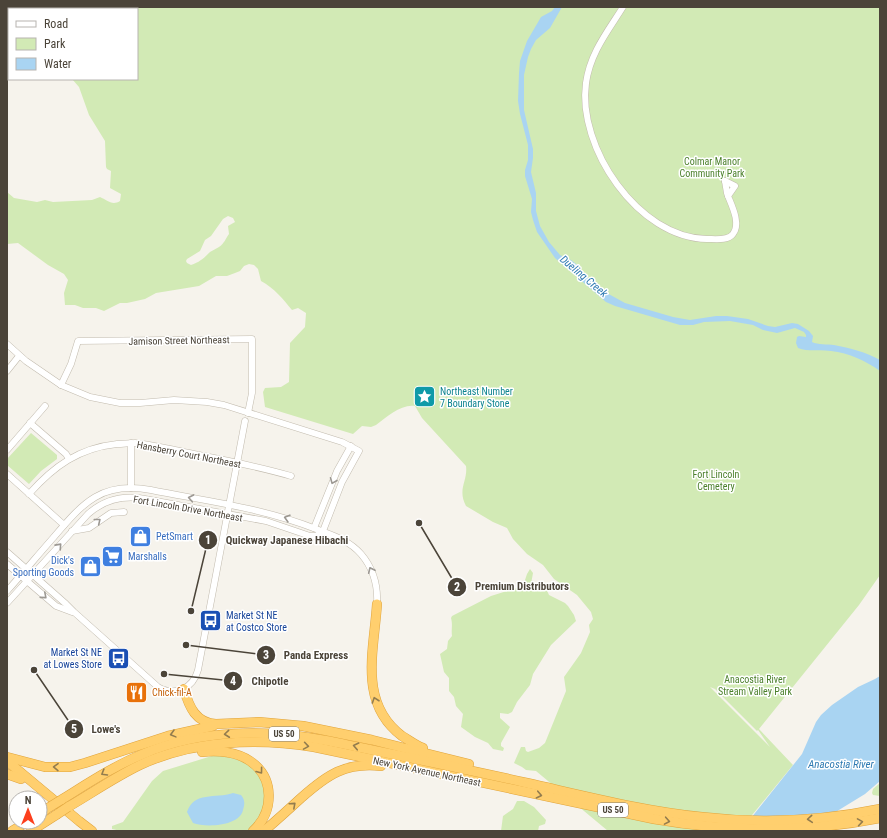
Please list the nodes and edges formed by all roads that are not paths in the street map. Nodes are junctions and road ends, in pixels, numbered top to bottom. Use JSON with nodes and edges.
{"nodes":[{"id":1,"x":623,"y":7,"type":"edge"},
{"id":2,"x":728,"y":196,"type":"dead end"},
{"id":3,"x":7,"y":344,"type":"edge"},
{"id":4,"x":20,"y":356,"type":"junction"},
{"id":5,"x":7,"y":371,"type":"edge"},
{"id":6,"x":61,"y":385,"type":"junction"},
{"id":7,"x":45,"y":406,"type":"dead end"},
{"id":8,"x":248,"y":413,"type":"junction"},
{"id":9,"x":246,"y":421,"type":"dead end"},
{"id":10,"x":30,"y":423,"type":"junction"},
{"id":11,"x":131,"y":443,"type":"junction"},
{"id":12,"x":351,"y":446,"type":"junction"},
{"id":13,"x":7,"y":450,"type":"edge"},
{"id":14,"x":69,"y":459,"type":"junction"},
{"id":15,"x":238,"y":462,"type":"junction"},
{"id":16,"x":7,"y":474,"type":"edge"},
{"id":17,"x":291,"y":476,"type":"dead end"},
{"id":18,"x":131,"y":488,"type":"junction"},
{"id":19,"x":29,"y":494,"type":"junction"},
{"id":20,"x":229,"y":506,"type":"junction"},
{"id":21,"x":124,"y":512,"type":"dead end"},
{"id":22,"x":227,"y":515,"type":"junction"},
{"id":23,"x":64,"y":525,"type":"junction"},
{"id":24,"x":314,"y":528,"type":"junction"},
{"id":25,"x":72,"y":531,"type":"junction"},
{"id":26,"x":323,"y":531,"type":"junction"},
{"id":27,"x":7,"y":552,"type":"edge"},
{"id":28,"x":7,"y":564,"type":"edge"},
{"id":29,"x":26,"y":569,"type":"junction"},
{"id":30,"x":20,"y":575,"type":"junction"},
{"id":31,"x":33,"y":575,"type":"junction"},
{"id":32,"x":27,"y":581,"type":"junction"},
{"id":33,"x":7,"y":591,"type":"edge"},
{"id":34,"x":7,"y":604,"type":"edge"},
{"id":35,"x":377,"y":604,"type":"joint"},
{"id":36,"x":74,"y":612,"type":"junction"},
{"id":37,"x":184,"y":689,"type":"junction"},
{"id":38,"x":225,"y":724,"type":"junction"},
{"id":39,"x":7,"y":751,"type":"edge"},
{"id":40,"x":7,"y":757,"type":"edge"},
{"id":41,"x":7,"y":761,"type":"edge"},
{"id":42,"x":29,"y":762,"type":"junction"},
{"id":43,"x":469,"y":764,"type":"junction"},
{"id":44,"x":7,"y":767,"type":"edge"},
{"id":45,"x":131,"y":769,"type":"junction"},
{"id":46,"x":7,"y":774,"type":"edge"},
{"id":47,"x":454,"y":776,"type":"junction"},
{"id":48,"x":21,"y":779,"type":"junction"},
{"id":49,"x":517,"y":781,"type":"junction"},
{"id":50,"x":48,"y":808,"type":"edge"},
{"id":51,"x":880,"y":809,"type":"edge"},
{"id":52,"x":880,"y":818,"type":"edge"},
{"id":53,"x":31,"y":831,"type":"edge"},
{"id":54,"x":82,"y":831,"type":"edge"},
{"id":55,"x":92,"y":831,"type":"edge"},
{"id":56,"x":254,"y":831,"type":"edge"},
{"id":57,"x":264,"y":831,"type":"edge"}],
"edges":[{"from":1,"to":2,"type":"street"},
{"from":3,"to":4,"type":"street"},
{"from":4,"to":5,"type":"street"},
{"from":4,"to":6,"type":"street"},
{"from":6,"to":8,"type":"street"},
{"from":6,"to":8,"type":"street","name":"Jamison Street Northeast"},
{"from":7,"to":10,"type":"street"},
{"from":8,"to":12,"type":"street"},
{"from":9,"to":15,"type":"street"},
{"from":10,"to":13,"type":"street"},
{"from":10,"to":14,"type":"street"},
{"from":11,"to":14,"type":"street","name":"Hansberry Court Northeast"},
{"from":11,"to":15,"type":"street","name":"Hansberry Court Northeast"},
{"from":11,"to":18,"type":"street"},
{"from":12,"to":24,"type":"street","one_way":true},
{"from":12,"to":26,"type":"street"},
{"from":14,"to":19,"type":"street","name":"Hansberry Court Northeast"},
{"from":15,"to":17,"type":"street","name":"Hansberry Court Northeast"},
{"from":15,"to":20,"type":"street"},
{"from":16,"to":19,"type":"street"},
{"from":20,"to":18,"type":"street","name":"Fort Lincoln Drive Northeast","one_way":true},
{"from":18,"to":23,"type":"street","name":"Fort Lincoln Drive Northeast"},
{"from":19,"to":23,"type":"street"},
{"from":20,"to":22,"type":"street"},
{"from":24,"to":20,"type":"street","name":"Fort Lincoln Drive Northeast","one_way":true},
{"from":25,"to":21,"type":"street","one_way":true},
{"from":22,"to":25,"type":"street","name":"Fort Lincoln Drive Northeast"},
{"from":22,"to":26,"type":"street","name":"Fort Lincoln Drive Northeast"},
{"from":22,"to":37,"type":"street"},
{"from":23,"to":29,"type":"street","name":"Fort Lincoln Drive Northeast"},
{"from":24,"to":26,"type":"street","name":"Fort Lincoln Drive Northeast"},
{"from":31,"to":25,"type":"street","name":"Fort Lincoln Drive Northeast","one_way":true},
{"from":35,"to":26,"type":"street","name":"Fort Lincoln Drive Northeast","one_way":true},
{"from":27,"to":29,"type":"street"},
{"from":28,"to":30,"type":"street"},
{"from":29,"to":30,"type":"street","name":"Fort Lincoln Drive Northeast"},
{"from":29,"to":31,"type":"street"},
{"from":30,"to":32,"type":"street"},
{"from":30,"to":33,"type":"street","name":"Fort Lincoln Drive Northeast"},
{"from":31,"to":32,"type":"street","name":"Fort Lincoln Drive Northeast"},
{"from":31,"to":36,"type":"street"},
{"from":32,"to":34,"type":"street","name":"Fort Lincoln Drive Northeast"},
{"from":32,"to":36,"type":"street","one_way":true},
{"from":43,"to":35,"type":"highway","one_way":true},
{"from":36,"to":37,"type":"street"},
{"from":37,"to":38,"type":"highway"},
{"from":38,"to":42,"type":"highway","one_way":true},
{"from":38,"to":43,"type":"highway"},
{"from":39,"to":42,"type":"highway"},
{"from":40,"to":42,"type":"highway"},
{"from":41,"to":55,"type":"highway"},
{"from":43,"to":49,"type":"highway"},
{"from":44,"to":48,"type":"highway"},
{"from":45,"to":47,"type":"highway","name":"New York Avenue Northeast","number":"US 50","one_way":true},
{"from":45,"to":53,"type":"highway","name":"New York Avenue Northeast","number":"US 50","bridge":true},
{"from":45,"to":56,"type":"highway","one_way":true},
{"from":46,"to":48,"type":"highway"},
{"from":47,"to":52,"type":"highway","name":"New York Avenue Northeast","number":"US 50","one_way":true},
{"from":57,"to":47,"type":"highway","one_way":true},
{"from":48,"to":54,"type":"highway"},
{"from":49,"to":50,"type":"highway","name":"New York Avenue Northeast","number":"US 50","one_way":true,"bridge":true},
{"from":51,"to":49,"type":"highway","name":"New York Avenue Northeast","number":"US 50","one_way":true}]}
